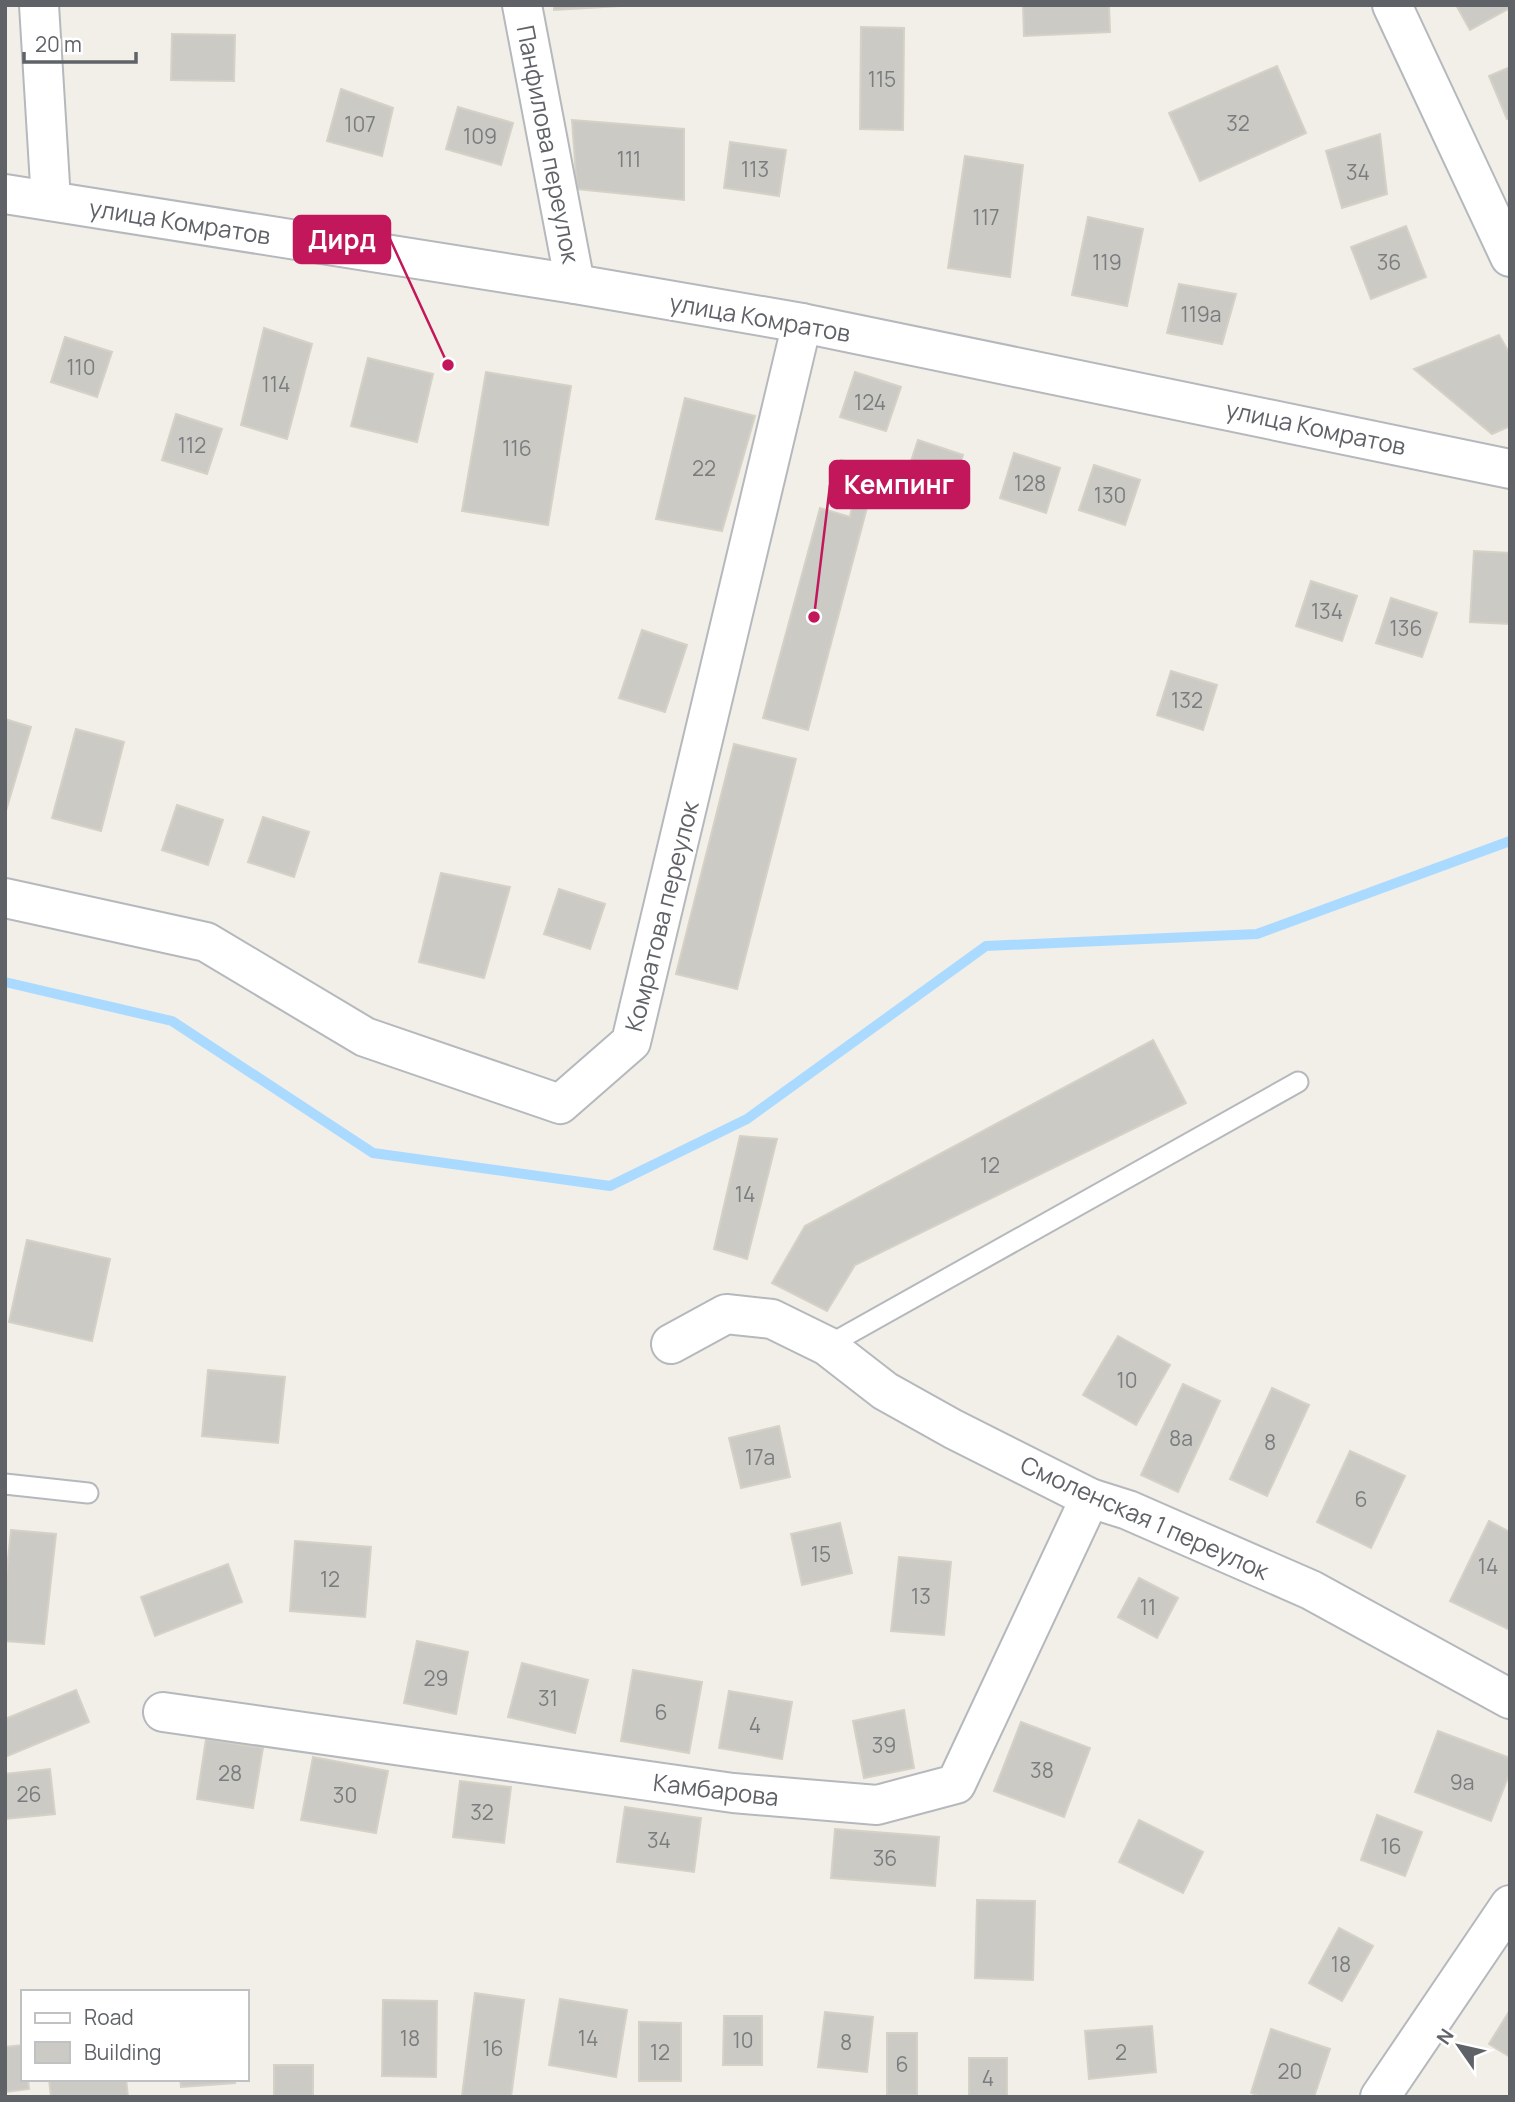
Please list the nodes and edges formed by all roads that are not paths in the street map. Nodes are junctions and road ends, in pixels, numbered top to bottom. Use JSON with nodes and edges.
{"nodes":[{"id":1,"x":39,"y":5,"type":"edge"},
{"id":2,"x":522,"y":5,"type":"edge"},
{"id":3,"x":1392,"y":5,"type":"edge"},
{"id":4,"x":5,"y":194,"type":"edge"},
{"id":5,"x":51,"y":201,"type":"junction"},
{"id":6,"x":1510,"y":257,"type":"edge"},
{"id":7,"x":575,"y":284,"type":"junction"},
{"id":8,"x":803,"y":323,"type":"junction"},
{"id":9,"x":1510,"y":469,"type":"edge"},
{"id":10,"x":5,"y":898,"type":"edge"},
{"id":11,"x":1298,"y":1082,"type":"dead end"},
{"id":12,"x":671,"y":1344,"type":"dead end"},
{"id":13,"x":827,"y":1346,"type":"junction"},
{"id":14,"x":5,"y":1484,"type":"edge"},
{"id":15,"x":88,"y":1493,"type":"dead end"},
{"id":16,"x":1090,"y":1498,"type":"junction"},
{"id":17,"x":1510,"y":1699,"type":"edge"},
{"id":18,"x":163,"y":1712,"type":"dead end"},
{"id":19,"x":1510,"y":1905,"type":"edge"},
{"id":20,"x":1380,"y":2097,"type":"edge"}],
"edges":[{"from":1,"to":5,"type":"street"},
{"from":2,"to":7,"type":"street","name":"Панфилова переулок"},
{"from":3,"to":6,"type":"street"},
{"from":4,"to":5,"type":"street","name":"улица Комратов"},
{"from":5,"to":7,"type":"street","name":"улица Комратов"},
{"from":7,"to":8,"type":"street","name":"улица Комратов"},
{"from":8,"to":9,"type":"street","name":"улица Комратов"},
{"from":8,"to":10,"type":"street","name":"Комратова переулок"},
{"from":11,"to":13,"type":"lane"},
{"from":12,"to":13,"type":"street","name":"Смоленская 1 переулок"},
{"from":13,"to":16,"type":"street","name":"Смоленская 1 переулок"},
{"from":14,"to":15,"type":"lane"},
{"from":16,"to":17,"type":"street","name":"Смоленская 1 переулок"},
{"from":16,"to":18,"type":"street","name":"Камбарова"},
{"from":19,"to":20,"type":"street"}]}
